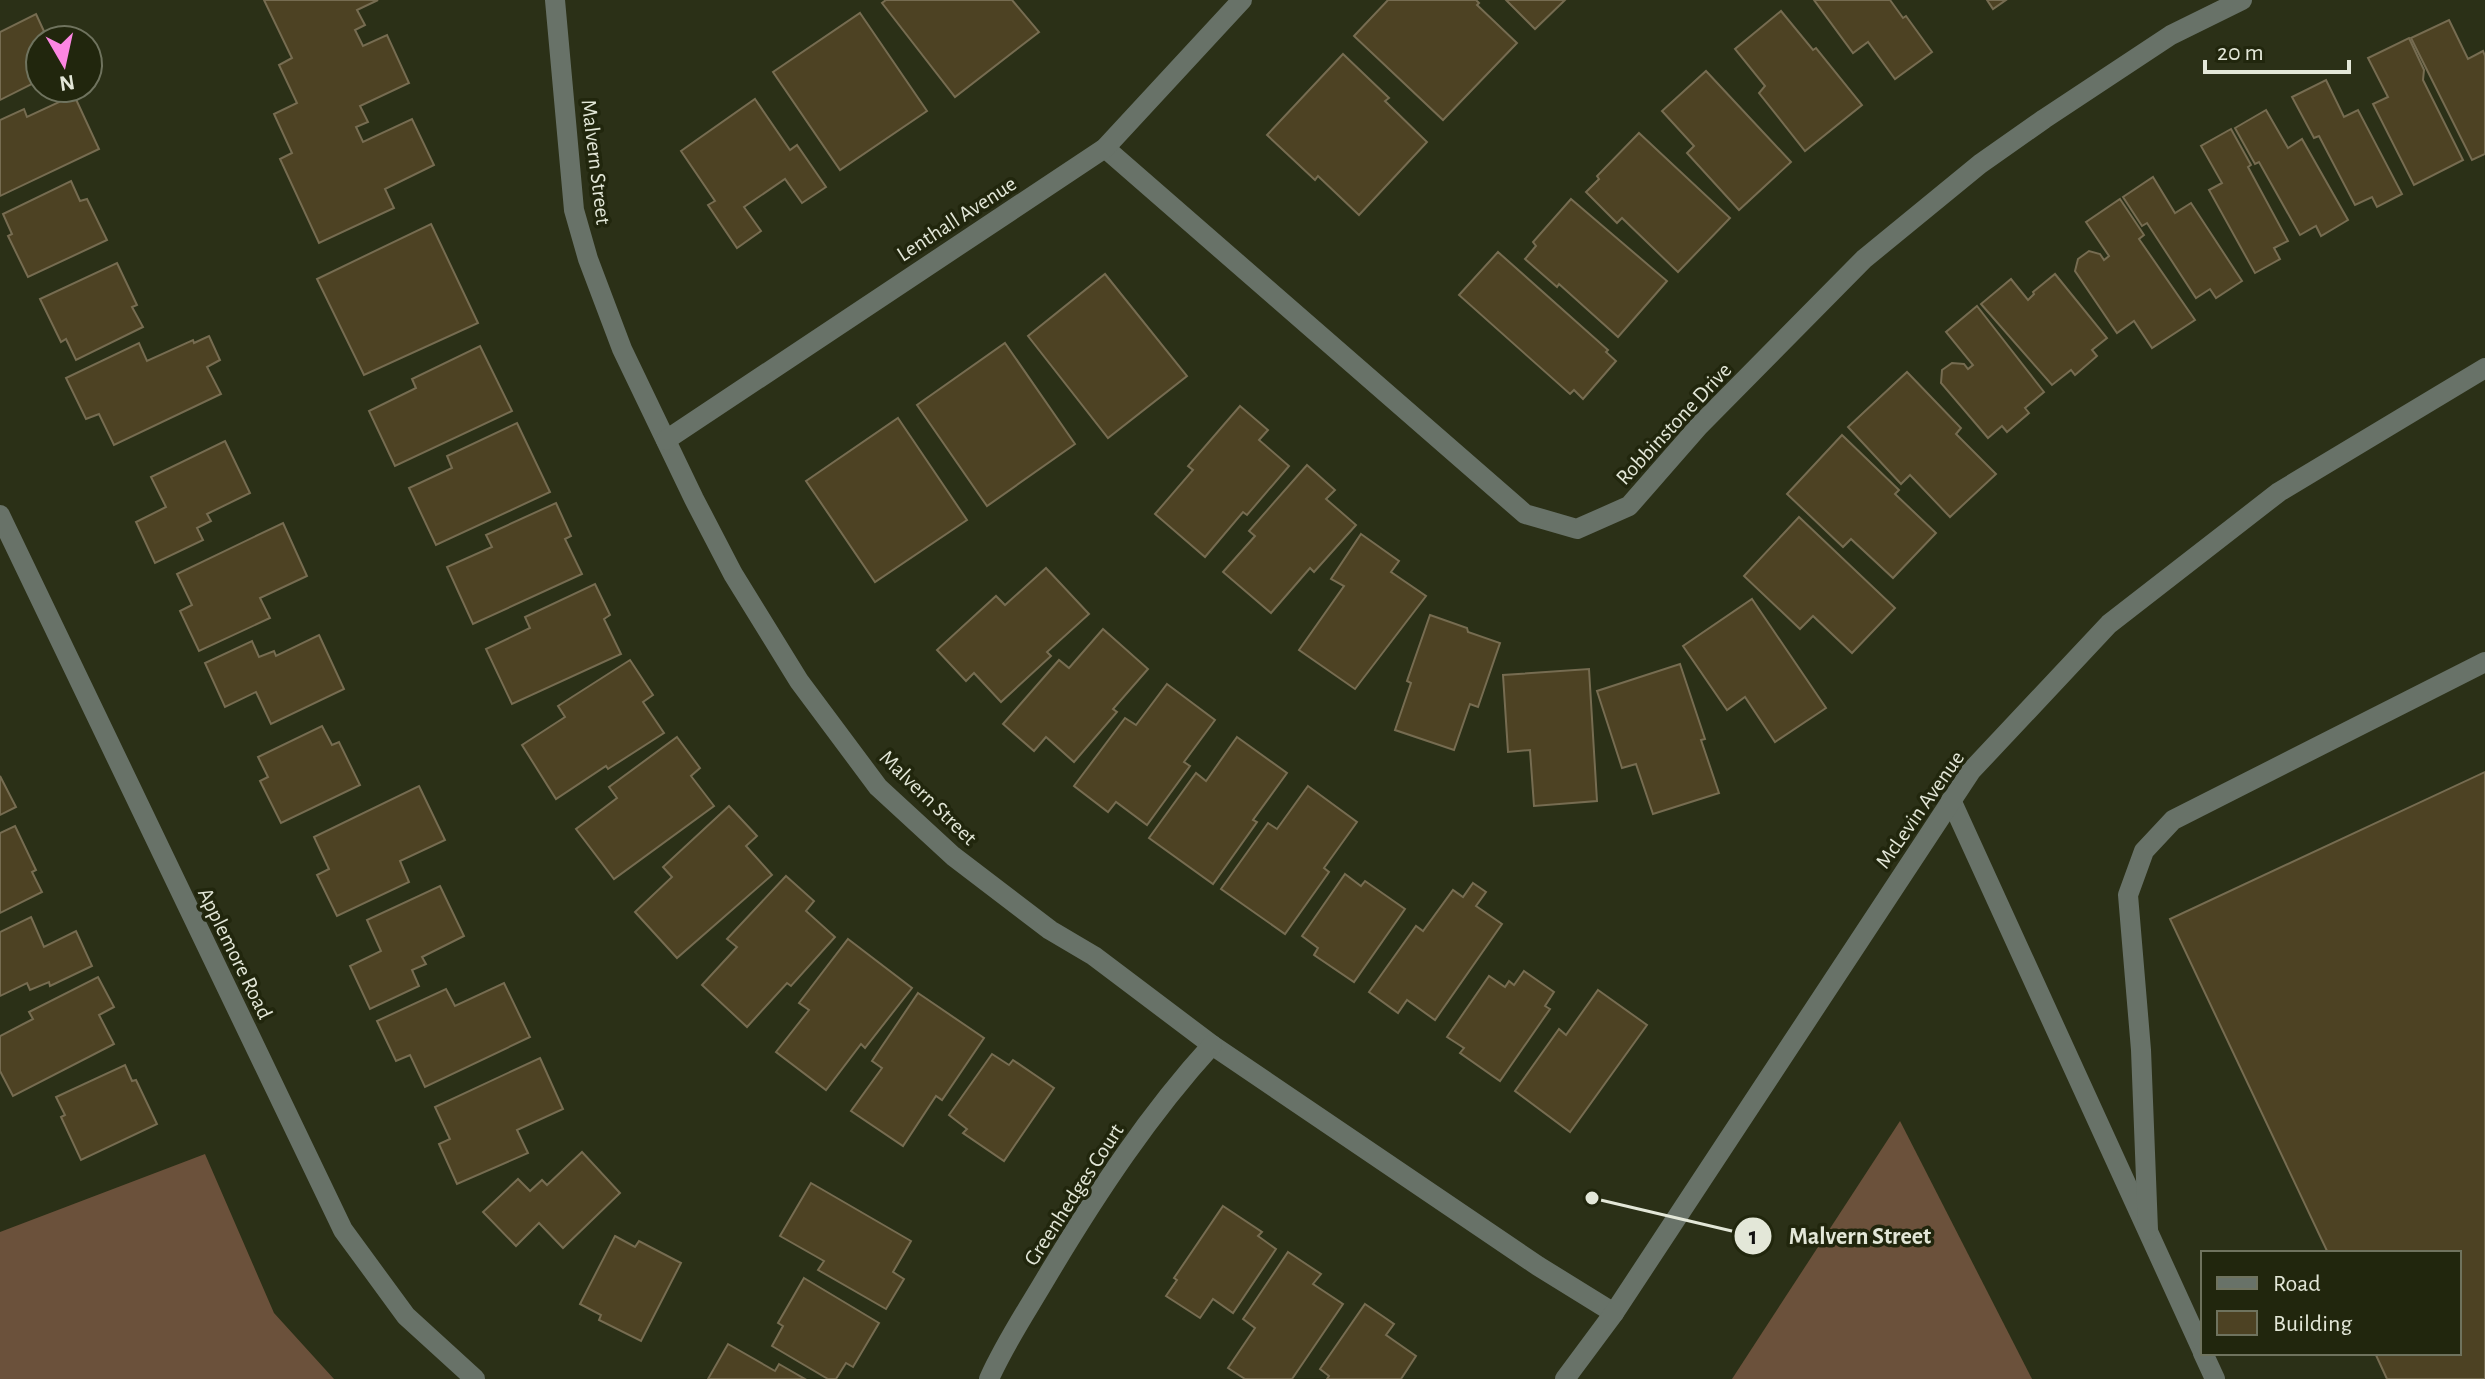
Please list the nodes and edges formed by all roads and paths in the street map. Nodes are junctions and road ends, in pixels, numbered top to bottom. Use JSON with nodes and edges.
{"nodes":[{"id":1,"x":555,"y":0,"type":"edge"},
{"id":2,"x":1242,"y":0,"type":"edge"},
{"id":3,"x":2242,"y":0,"type":"edge"},
{"id":4,"x":1105,"y":148,"type":"junction"},
{"id":5,"x":2485,"y":368,"type":"edge"},
{"id":6,"x":666,"y":440,"type":"junction"},
{"id":7,"x":0,"y":515,"type":"edge"},
{"id":8,"x":2485,"y":662,"type":"edge"},
{"id":9,"x":1951,"y":800,"type":"junction"},
{"id":10,"x":1212,"y":1045,"type":"junction"},
{"id":11,"x":2148,"y":1230,"type":"junction"},
{"id":12,"x":1614,"y":1313,"type":"junction"},
{"id":13,"x":2201,"y":1348,"type":"edge"},
{"id":14,"x":2204,"y":1355,"type":"edge"},
{"id":15,"x":475,"y":1379,"type":"edge"},
{"id":16,"x":989,"y":1379,"type":"edge"},
{"id":17,"x":1565,"y":1379,"type":"edge"},
{"id":18,"x":2215,"y":1379,"type":"edge"}],
"edges":[{"from":1,"to":6,"type":"street","name":"Malvern Street"},
{"from":2,"to":4,"type":"street","name":"Lenthall Avenue"},
{"from":3,"to":4,"type":"street","name":"Robbinstone Drive"},
{"from":4,"to":6,"type":"street","name":"Lenthall Avenue"},
{"from":5,"to":9,"type":"street","name":"McLevin Avenue"},
{"from":6,"to":10,"type":"street","name":"Malvern Street"},
{"from":7,"to":15,"type":"street","name":"Applemore Road"},
{"from":8,"to":11,"type":"street"},
{"from":9,"to":11,"type":"street"},
{"from":9,"to":12,"type":"street","name":"McLevin Avenue"},
{"from":10,"to":12,"type":"street","name":"Malvern Street"},
{"from":10,"to":16,"type":"street","name":"Greenhedges Court"},
{"from":11,"to":13,"type":"street"},
{"from":12,"to":17,"type":"street","name":"McLevin Avenue"},
{"from":14,"to":18,"type":"street"}]}
